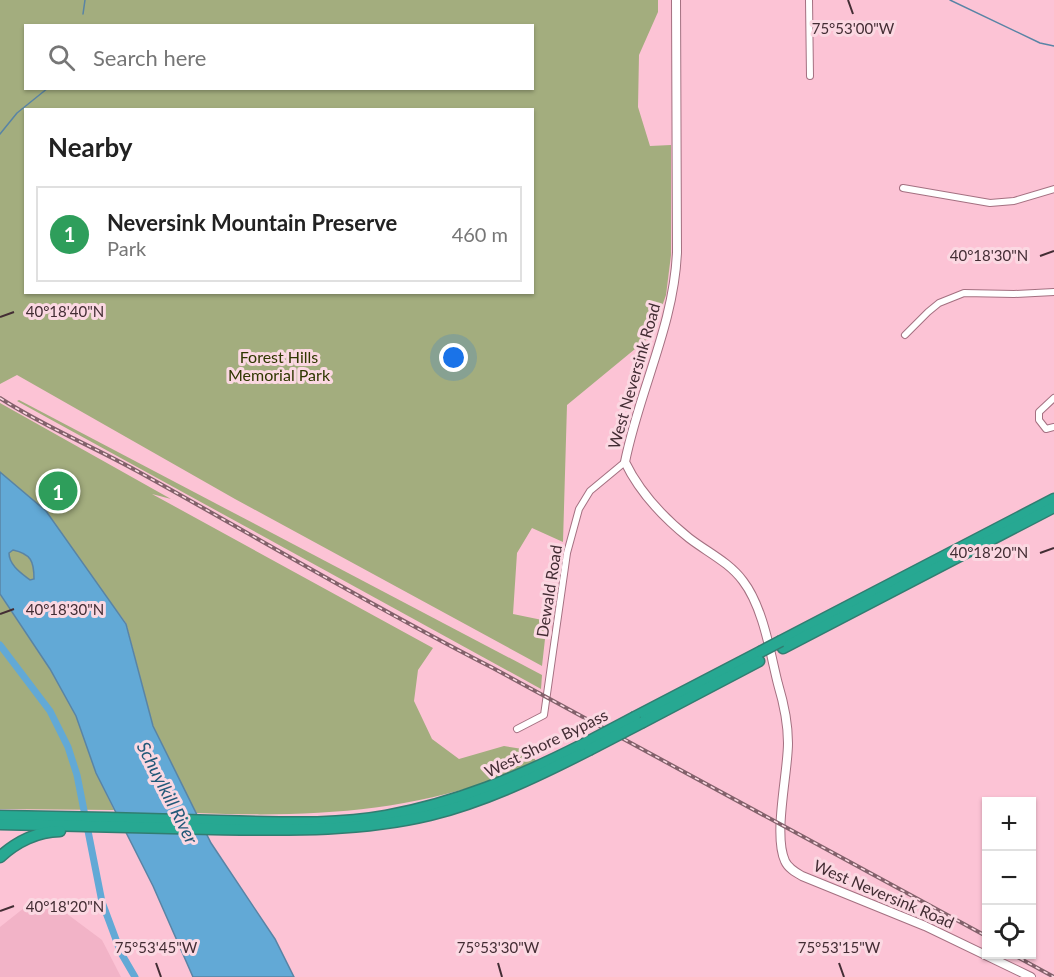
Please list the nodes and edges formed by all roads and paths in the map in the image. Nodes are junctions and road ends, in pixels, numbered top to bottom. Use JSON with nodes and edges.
{"nodes":[{"id":1,"x":676,"y":0,"type":"edge"},
{"id":2,"x":809,"y":0,"type":"edge"},
{"id":3,"x":810,"y":76,"type":"dead end"},
{"id":4,"x":903,"y":188,"type":"dead end"},
{"id":5,"x":1054,"y":189,"type":"edge"},
{"id":6,"x":1054,"y":292,"type":"edge"},
{"id":7,"x":904,"y":335,"type":"dead end"},
{"id":8,"x":1054,"y":399,"type":"edge"},
{"id":9,"x":1051,"y":405,"type":"edge"},
{"id":10,"x":1054,"y":426,"type":"edge"},
{"id":11,"x":625,"y":462,"type":"junction"},
{"id":12,"x":1054,"y":499,"type":"edge"},
{"id":13,"x":1054,"y":507,"type":"edge"},
{"id":14,"x":782,"y":645,"type":"junction"},
{"id":15,"x":517,"y":729,"type":"dead end"},
{"id":16,"x":0,"y":816,"type":"edge"},
{"id":17,"x":0,"y":824,"type":"edge"},
{"id":18,"x":78,"y":824,"type":"junction"},
{"id":19,"x":252,"y":825,"type":"junction"},
{"id":20,"x":0,"y":857,"type":"edge"},
{"id":21,"x":1031,"y":977,"type":"edge"}],
"edges":[{"from":1,"to":11,"type":"street","name":"West Neversink Road"},
{"from":2,"to":3,"type":"street"},
{"from":4,"to":5,"type":"street"},
{"from":6,"to":7,"type":"street"},
{"from":8,"to":9,"type":"street"},
{"from":9,"to":10,"type":"street"},
{"from":11,"to":15,"type":"street","name":"Dewald Road"},
{"from":11,"to":21,"type":"street","name":"West Neversink Road"},
{"from":12,"to":14,"type":"highway","name":"West Shore Bypass"},
{"from":13,"to":14,"type":"highway","name":"West Shore Bypass"},
{"from":14,"to":19,"type":"highway","name":"West Shore Bypass","bridge":true},
{"from":16,"to":18,"type":"highway","name":"West Shore Bypass"},
{"from":17,"to":18,"type":"highway","name":"West Shore Bypass"},
{"from":18,"to":19,"type":"highway","name":"West Shore Bypass"},
{"from":18,"to":19,"type":"highway","name":"West Shore Bypass"},
{"from":18,"to":20,"type":"highway"}]}
